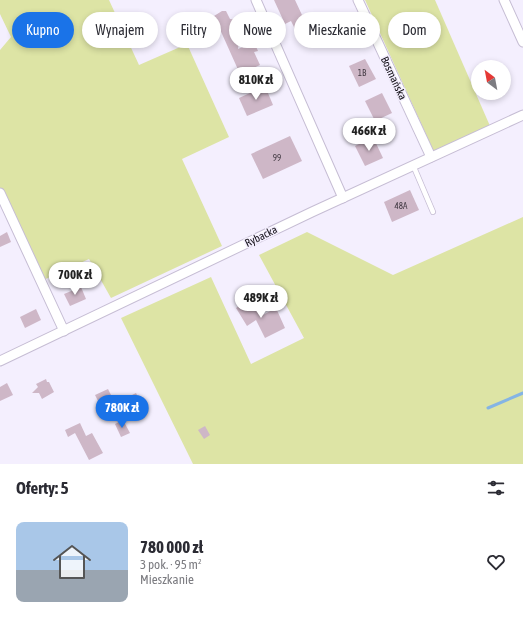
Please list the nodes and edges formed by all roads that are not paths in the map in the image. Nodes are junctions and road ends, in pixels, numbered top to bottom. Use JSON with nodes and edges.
{"nodes":[{"id":1,"x":256,"y":0,"type":"edge"},
{"id":2,"x":358,"y":0,"type":"edge"},
{"id":3,"x":504,"y":0,"type":"edge"},
{"id":4,"x":523,"y":42,"type":"edge"},
{"id":5,"x":523,"y":115,"type":"edge"},
{"id":6,"x":431,"y":157,"type":"junction"},
{"id":7,"x":413,"y":165,"type":"junction"},
{"id":8,"x":0,"y":193,"type":"edge"},
{"id":9,"x":343,"y":198,"type":"junction"},
{"id":10,"x":434,"y":212,"type":"dead end"},
{"id":11,"x":64,"y":331,"type":"junction"},
{"id":12,"x":0,"y":361,"type":"edge"}],
"edges":[{"from":1,"to":9,"type":"street"},
{"from":2,"to":6,"type":"street","name":"Bosmańska"},
{"from":3,"to":4,"type":"street"},
{"from":5,"to":6,"type":"street","name":"Rybacka"},
{"from":6,"to":7,"type":"street","name":"Rybacka"},
{"from":7,"to":9,"type":"street","name":"Rybacka"},
{"from":7,"to":10,"type":"lane"},
{"from":8,"to":11,"type":"street"},
{"from":9,"to":11,"type":"street","name":"Rybacka"},
{"from":11,"to":12,"type":"street","name":"Rybacka"}]}
